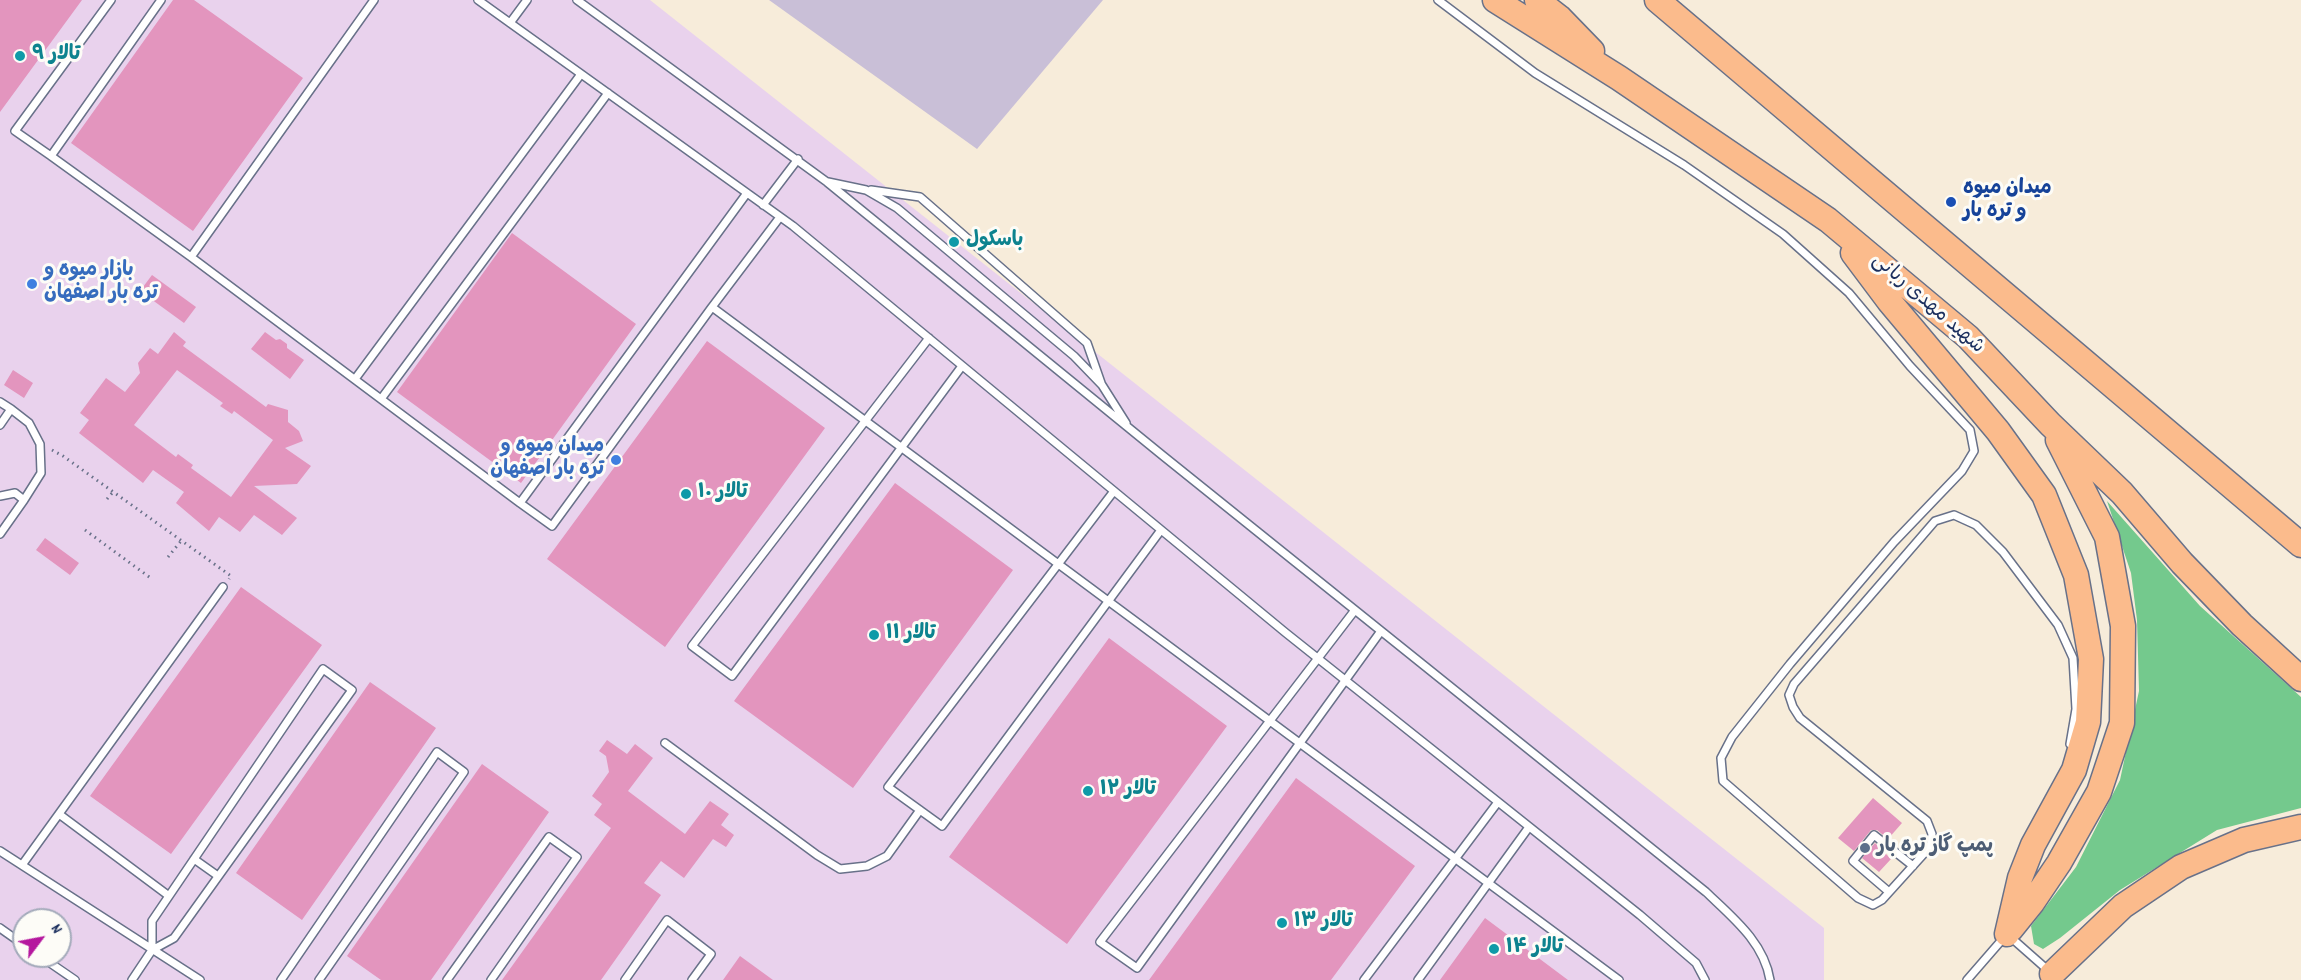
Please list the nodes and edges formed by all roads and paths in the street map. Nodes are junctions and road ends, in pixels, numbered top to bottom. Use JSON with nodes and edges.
{"nodes":[{"id":1,"x":111,"y":0,"type":"edge"},
{"id":2,"x":161,"y":0,"type":"edge"},
{"id":3,"x":374,"y":0,"type":"edge"},
{"id":4,"x":478,"y":0,"type":"edge"},
{"id":5,"x":527,"y":0,"type":"edge"},
{"id":6,"x":577,"y":0,"type":"edge"},
{"id":7,"x":1438,"y":0,"type":"edge"},
{"id":8,"x":1495,"y":0,"type":"edge"},
{"id":9,"x":1537,"y":0,"type":"edge"},
{"id":10,"x":1657,"y":0,"type":"edge"},
{"id":11,"x":510,"y":23,"type":"junction"},
{"id":12,"x":581,"y":74,"type":"junction"},
{"id":13,"x":1618,"y":78,"type":"junction"},
{"id":14,"x":608,"y":93,"type":"junction"},
{"id":15,"x":51,"y":156,"type":"junction"},
{"id":16,"x":798,"y":159,"type":"junction"},
{"id":17,"x":827,"y":182,"type":"junction"},
{"id":18,"x":866,"y":190,"type":"junction"},
{"id":19,"x":747,"y":194,"type":"junction"},
{"id":20,"x":763,"y":205,"type":"junction"},
{"id":21,"x":780,"y":217,"type":"junction"},
{"id":22,"x":1828,"y":220,"type":"junction"},
{"id":23,"x":191,"y":257,"type":"junction"},
{"id":24,"x":712,"y":308,"type":"junction"},
{"id":25,"x":929,"y":338,"type":"junction"},
{"id":26,"x":962,"y":366,"type":"junction"},
{"id":27,"x":355,"y":379,"type":"junction"},
{"id":28,"x":1102,"y":385,"type":"junction"},
{"id":29,"x":381,"y":399,"type":"junction"},
{"id":30,"x":0,"y":402,"type":"edge"},
{"id":31,"x":11,"y":409,"type":"junction"},
{"id":32,"x":866,"y":421,"type":"junction"},
{"id":33,"x":2050,"y":424,"type":"junction"},
{"id":34,"x":0,"y":425,"type":"edge"},
{"id":35,"x":1129,"y":428,"type":"junction"},
{"id":36,"x":40,"y":444,"type":"junction"},
{"id":37,"x":902,"y":448,"type":"junction"},
{"id":38,"x":1114,"y":491,"type":"junction"},
{"id":39,"x":113,"y":492,"type":"junction"},
{"id":40,"x":0,"y":496,"type":"edge"},
{"id":41,"x":107,"y":499,"type":"dead end"},
{"id":42,"x":24,"y":500,"type":"junction"},
{"id":43,"x":520,"y":503,"type":"junction"},
{"id":44,"x":85,"y":530,"type":"dead end"},
{"id":45,"x":1161,"y":530,"type":"junction"},
{"id":46,"x":0,"y":534,"type":"edge"},
{"id":47,"x":181,"y":541,"type":"junction"},
{"id":48,"x":2301,"y":545,"type":"edge"},
{"id":49,"x":168,"y":557,"type":"dead end"},
{"id":50,"x":1058,"y":564,"type":"junction"},
{"id":51,"x":152,"y":579,"type":"dead end"},
{"id":52,"x":224,"y":587,"type":"joint"},
{"id":53,"x":1109,"y":601,"type":"junction"},
{"id":54,"x":1354,"y":610,"type":"junction"},
{"id":55,"x":1381,"y":631,"type":"junction"},
{"id":56,"x":1317,"y":658,"type":"junction"},
{"id":57,"x":1345,"y":680,"type":"junction"},
{"id":58,"x":2301,"y":680,"type":"edge"},
{"id":59,"x":1269,"y":721,"type":"junction"},
{"id":60,"x":665,"y":742,"type":"dead end"},
{"id":61,"x":1300,"y":743,"type":"junction"},
{"id":62,"x":2067,"y":757,"type":"dead end"},
{"id":63,"x":2062,"y":776,"type":"dead end"},
{"id":64,"x":1498,"y":802,"type":"junction"},
{"id":65,"x":2054,"y":806,"type":"junction"},
{"id":66,"x":920,"y":810,"type":"junction"},
{"id":67,"x":59,"y":814,"type":"junction"},
{"id":68,"x":1529,"y":827,"type":"junction"},
{"id":69,"x":2301,"y":827,"type":"edge"},
{"id":70,"x":0,"y":851,"type":"edge"},
{"id":71,"x":194,"y":859,"type":"junction"},
{"id":72,"x":1456,"y":859,"type":"junction"},
{"id":73,"x":22,"y":865,"type":"junction"},
{"id":74,"x":1912,"y":866,"type":"junction"},
{"id":75,"x":218,"y":876,"type":"junction"},
{"id":76,"x":1488,"y":883,"type":"junction"},
{"id":77,"x":1889,"y":892,"type":"junction"},
{"id":78,"x":169,"y":896,"type":"junction"},
{"id":79,"x":2007,"y":934,"type":"junction"},
{"id":80,"x":152,"y":950,"type":"junction"},
{"id":81,"x":58,"y":968,"type":"edge"},
{"id":82,"x":2050,"y":977,"type":"edge"},
{"id":83,"x":75,"y":980,"type":"edge"},
{"id":84,"x":132,"y":980,"type":"edge"},
{"id":85,"x":200,"y":980,"type":"edge"},
{"id":86,"x":281,"y":980,"type":"edge"},
{"id":87,"x":319,"y":980,"type":"edge"},
{"id":88,"x":447,"y":980,"type":"edge"},
{"id":89,"x":491,"y":980,"type":"edge"},
{"id":90,"x":625,"y":980,"type":"edge"},
{"id":91,"x":692,"y":980,"type":"edge"},
{"id":92,"x":1364,"y":980,"type":"edge"},
{"id":93,"x":1418,"y":980,"type":"edge"},
{"id":94,"x":1619,"y":980,"type":"edge"},
{"id":95,"x":1705,"y":980,"type":"edge"},
{"id":96,"x":1770,"y":980,"type":"edge"},
{"id":97,"x":1967,"y":980,"type":"edge"}],
"edges":[{"from":1,"to":15,"type":"lane"},
{"from":2,"to":15,"type":"lane"},
{"from":3,"to":23,"type":"lane"},
{"from":4,"to":11,"type":"lane"},
{"from":5,"to":11,"type":"lane"},
{"from":6,"to":16,"type":"lane"},
{"from":7,"to":77,"type":"lane"},
{"from":8,"to":13,"type":"highway","name":"شهید مهدی ربانی"},
{"from":9,"to":13,"type":"highway"},
{"from":10,"to":48,"type":"highway"},
{"from":11,"to":12,"type":"lane"},
{"from":12,"to":14,"type":"lane"},
{"from":12,"to":27,"type":"lane"},
{"from":13,"to":22,"type":"highway","name":"شهید مهدی ربانی"},
{"from":14,"to":19,"type":"lane"},
{"from":14,"to":29,"type":"lane"},
{"from":15,"to":23,"type":"lane"},
{"from":16,"to":17,"type":"lane"},
{"from":16,"to":20,"type":"lane"},
{"from":17,"to":18,"type":"lane"},
{"from":17,"to":35,"type":"lane"},
{"from":18,"to":28,"type":"lane"},
{"from":18,"to":28,"type":"lane"},
{"from":19,"to":20,"type":"lane"},
{"from":19,"to":43,"type":"lane"},
{"from":20,"to":21,"type":"lane"},
{"from":21,"to":24,"type":"lane"},
{"from":21,"to":25,"type":"lane"},
{"from":22,"to":33,"type":"highway","name":"شهید مهدی ربانی"},
{"from":22,"to":65,"type":"highway"},
{"from":23,"to":27,"type":"lane"},
{"from":24,"to":32,"type":"lane"},
{"from":24,"to":43,"type":"lane"},
{"from":25,"to":26,"type":"lane"},
{"from":25,"to":32,"type":"lane"},
{"from":26,"to":37,"type":"lane"},
{"from":26,"to":38,"type":"lane"},
{"from":27,"to":29,"type":"lane"},
{"from":28,"to":35,"type":"lane"},
{"from":29,"to":43,"type":"lane"},
{"from":30,"to":31,"type":"lane"},
{"from":31,"to":34,"type":"lane"},
{"from":31,"to":36,"type":"lane"},
{"from":32,"to":37,"type":"lane"},
{"from":32,"to":37,"type":"lane"},
{"from":33,"to":58,"type":"highway","name":"شهید مهدی ربانی"},
{"from":33,"to":79,"type":"highway"},
{"from":35,"to":54,"type":"lane"},
{"from":36,"to":39,"type":"path"},
{"from":36,"to":42,"type":"lane"},
{"from":37,"to":50,"type":"lane"},
{"from":38,"to":45,"type":"lane"},
{"from":38,"to":50,"type":"lane"},
{"from":39,"to":41,"type":"path"},
{"from":39,"to":47,"type":"path"},
{"from":40,"to":42,"type":"lane"},
{"from":42,"to":46,"type":"lane"},
{"from":44,"to":51,"type":"path"},
{"from":45,"to":53,"type":"lane"},
{"from":45,"to":56,"type":"lane"},
{"from":47,"to":49,"type":"path"},
{"from":47,"to":52,"type":"path"},
{"from":50,"to":53,"type":"lane"},
{"from":50,"to":66,"type":"lane"},
{"from":52,"to":67,"type":"lane"},
{"from":53,"to":59,"type":"lane"},
{"from":53,"to":66,"type":"lane"},
{"from":54,"to":55,"type":"lane"},
{"from":54,"to":56,"type":"lane"},
{"from":55,"to":57,"type":"lane"},
{"from":55,"to":96,"type":"lane"},
{"from":56,"to":57,"type":"lane"},
{"from":56,"to":59,"type":"lane"},
{"from":57,"to":61,"type":"lane"},
{"from":57,"to":64,"type":"lane"},
{"from":59,"to":61,"type":"lane"},
{"from":59,"to":61,"type":"lane"},
{"from":60,"to":66,"type":"lane"},
{"from":61,"to":72,"type":"lane"},
{"from":62,"to":74,"type":"lane"},
{"from":63,"to":65,"type":"lane"},
{"from":64,"to":68,"type":"lane"},
{"from":64,"to":72,"type":"lane"},
{"from":65,"to":79,"type":"highway"},
{"from":67,"to":73,"type":"lane"},
{"from":67,"to":78,"type":"lane"},
{"from":68,"to":76,"type":"lane"},
{"from":68,"to":95,"type":"lane"},
{"from":69,"to":82,"type":"highway"},
{"from":70,"to":73,"type":"lane"},
{"from":71,"to":75,"type":"lane"},
{"from":71,"to":75,"type":"lane"},
{"from":71,"to":78,"type":"lane"},
{"from":72,"to":76,"type":"lane"},
{"from":72,"to":92,"type":"lane"},
{"from":73,"to":80,"type":"lane"},
{"from":74,"to":77,"type":"lane"},
{"from":74,"to":77,"type":"lane"},
{"from":75,"to":80,"type":"lane"},
{"from":76,"to":93,"type":"lane"},
{"from":76,"to":94,"type":"lane"},
{"from":78,"to":80,"type":"lane"},
{"from":79,"to":82,"type":"lane"},
{"from":79,"to":97,"type":"lane"},
{"from":80,"to":84,"type":"lane"},
{"from":80,"to":85,"type":"lane"},
{"from":81,"to":83,"type":"lane"},
{"from":86,"to":87,"type":"lane"},
{"from":88,"to":89,"type":"lane"},
{"from":90,"to":91,"type":"lane"}]}
